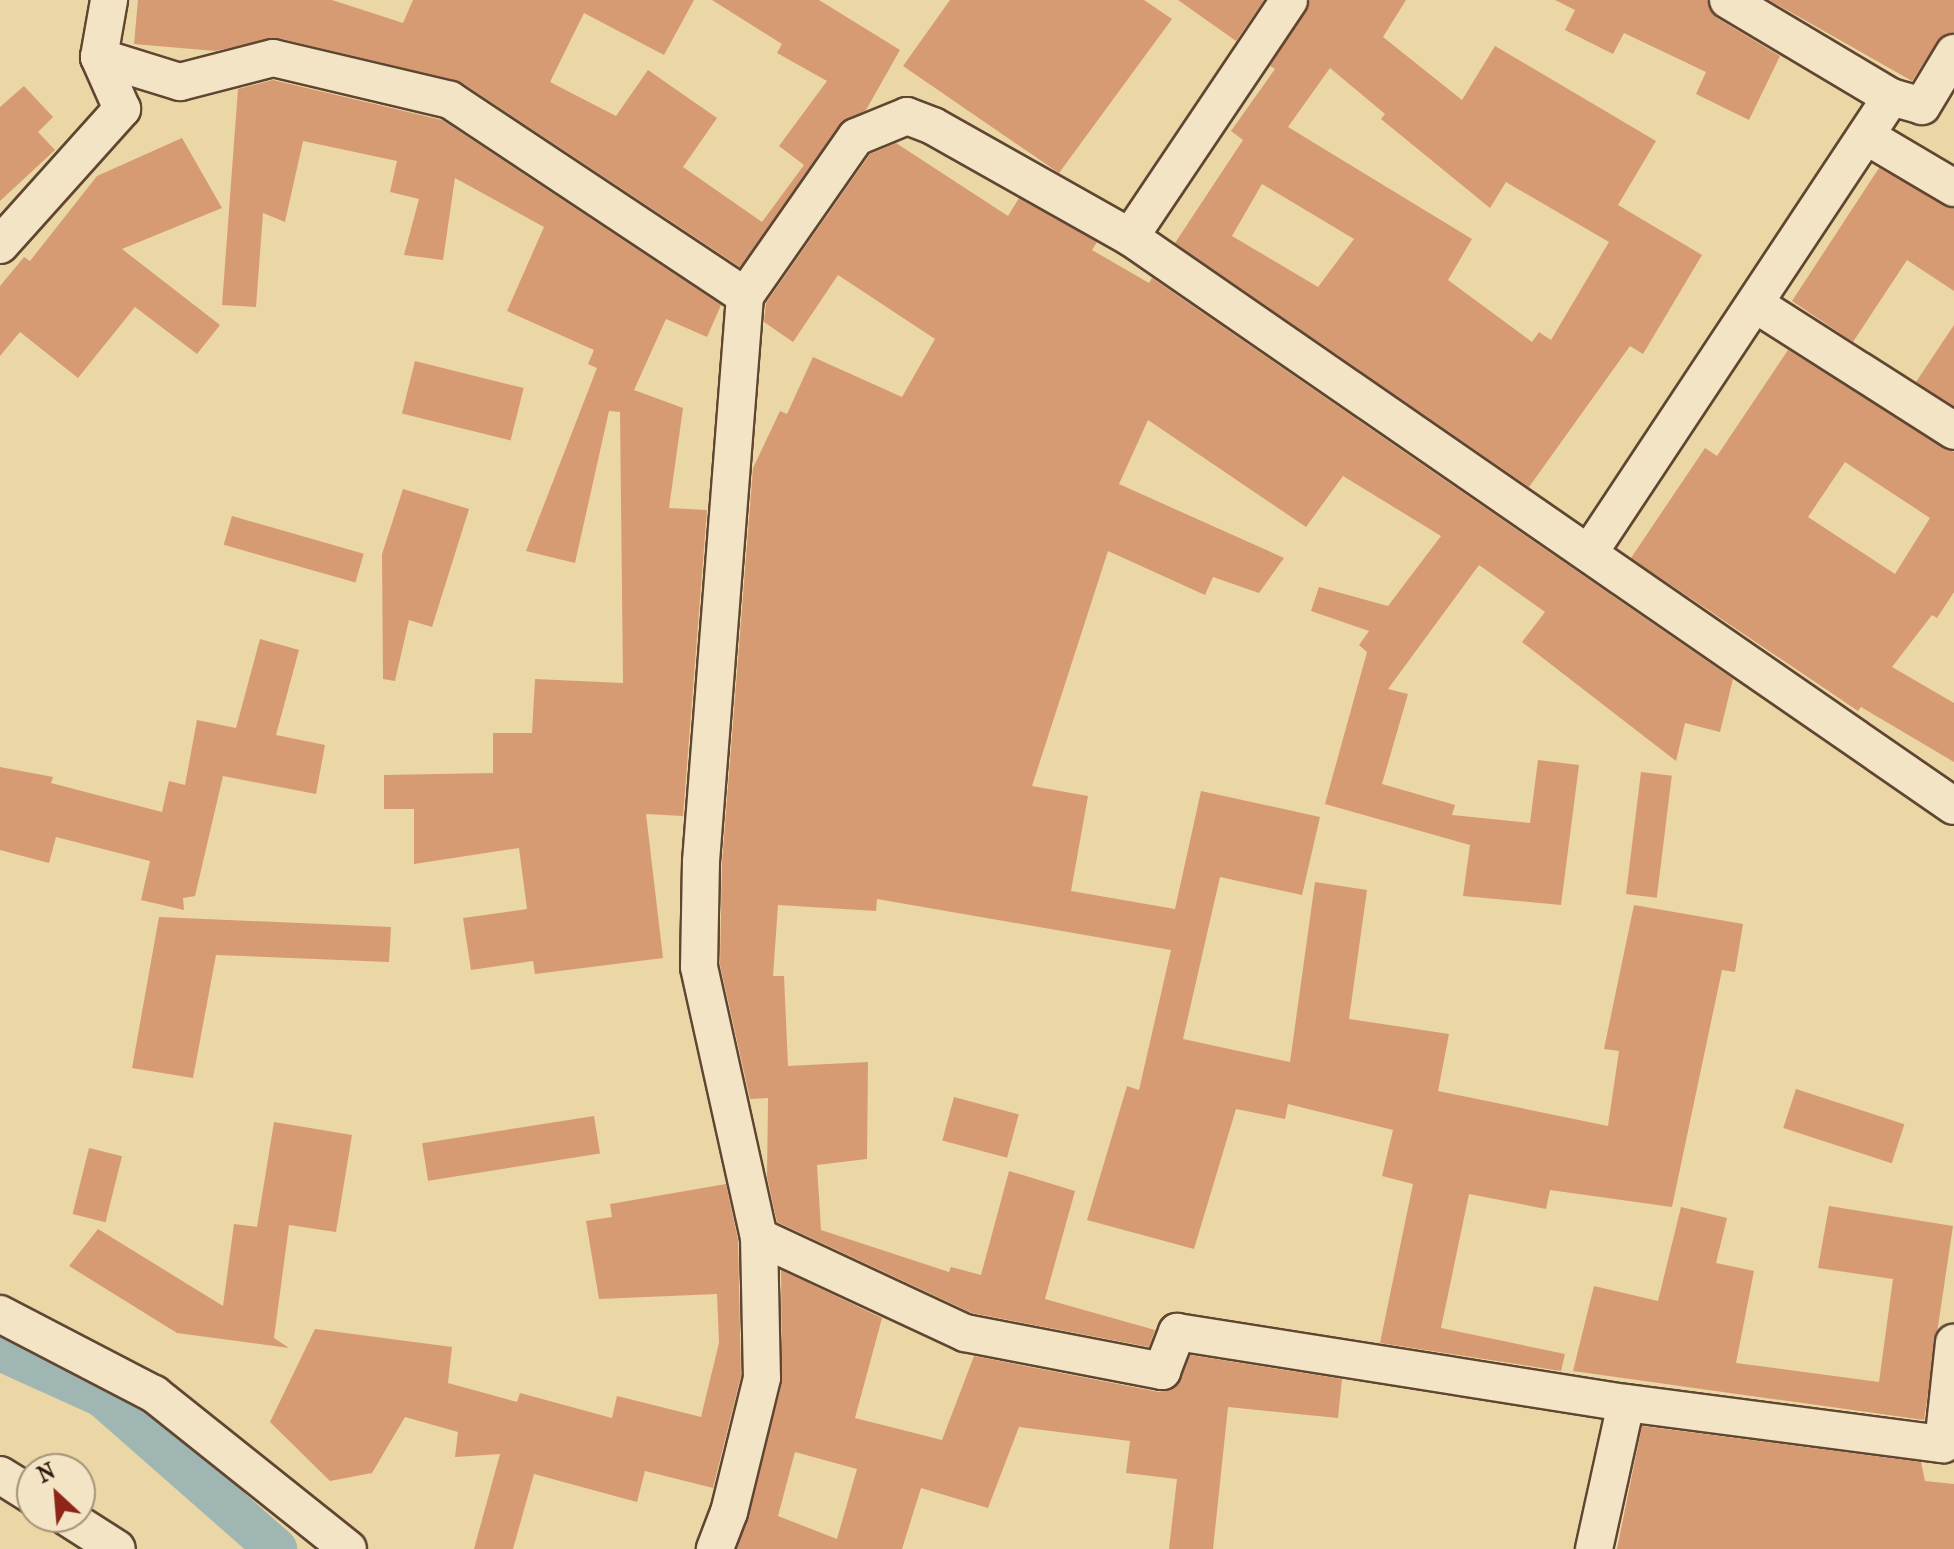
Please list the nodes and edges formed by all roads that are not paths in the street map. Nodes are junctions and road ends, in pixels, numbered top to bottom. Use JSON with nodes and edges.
{"nodes":[{"id":1,"x":109,"y":0,"type":"edge"},
{"id":2,"x":1289,"y":0,"type":"edge"},
{"id":3,"x":1728,"y":0,"type":"edge"},
{"id":4,"x":1954,"y":53,"type":"edge"},
{"id":5,"x":99,"y":57,"type":"junction"},
{"id":6,"x":1891,"y":97,"type":"junction"},
{"id":7,"x":1866,"y":136,"type":"junction"},
{"id":8,"x":1954,"y":188,"type":"edge"},
{"id":9,"x":1130,"y":237,"type":"junction"},
{"id":10,"x":0,"y":245,"type":"edge"},
{"id":11,"x":745,"y":296,"type":"junction"},
{"id":12,"x":1755,"y":304,"type":"junction"},
{"id":13,"x":1954,"y":431,"type":"edge"},
{"id":14,"x":1589,"y":553,"type":"junction"},
{"id":15,"x":1954,"y":806,"type":"edge"},
{"id":16,"x":759,"y":1237,"type":"junction"},
{"id":17,"x":0,"y":1314,"type":"edge"},
{"id":18,"x":1954,"y":1343,"type":"edge"},
{"id":19,"x":1626,"y":1403,"type":"junction"},
{"id":20,"x":1949,"y":1451,"type":"edge"},
{"id":21,"x":92,"y":1533,"type":"edge"},
{"id":22,"x":117,"y":1549,"type":"edge"},
{"id":23,"x":348,"y":1549,"type":"edge"},
{"id":24,"x":715,"y":1549,"type":"edge"},
{"id":25,"x":1594,"y":1549,"type":"edge"}],
"edges":[{"from":1,"to":5,"type":"street"},
{"from":2,"to":9,"type":"street"},
{"from":3,"to":6,"type":"street"},
{"from":4,"to":6,"type":"street"},
{"from":5,"to":10,"type":"street"},
{"from":5,"to":11,"type":"street"},
{"from":6,"to":7,"type":"street"},
{"from":7,"to":8,"type":"street"},
{"from":7,"to":12,"type":"street"},
{"from":9,"to":11,"type":"street"},
{"from":9,"to":14,"type":"street"},
{"from":11,"to":16,"type":"street"},
{"from":12,"to":13,"type":"street"},
{"from":12,"to":14,"type":"street"},
{"from":14,"to":15,"type":"street"},
{"from":16,"to":19,"type":"street"},
{"from":16,"to":24,"type":"street"},
{"from":17,"to":23,"type":"street"},
{"from":18,"to":20,"type":"street"},
{"from":19,"to":20,"type":"street"},
{"from":19,"to":25,"type":"street"},
{"from":21,"to":22,"type":"street"}]}
